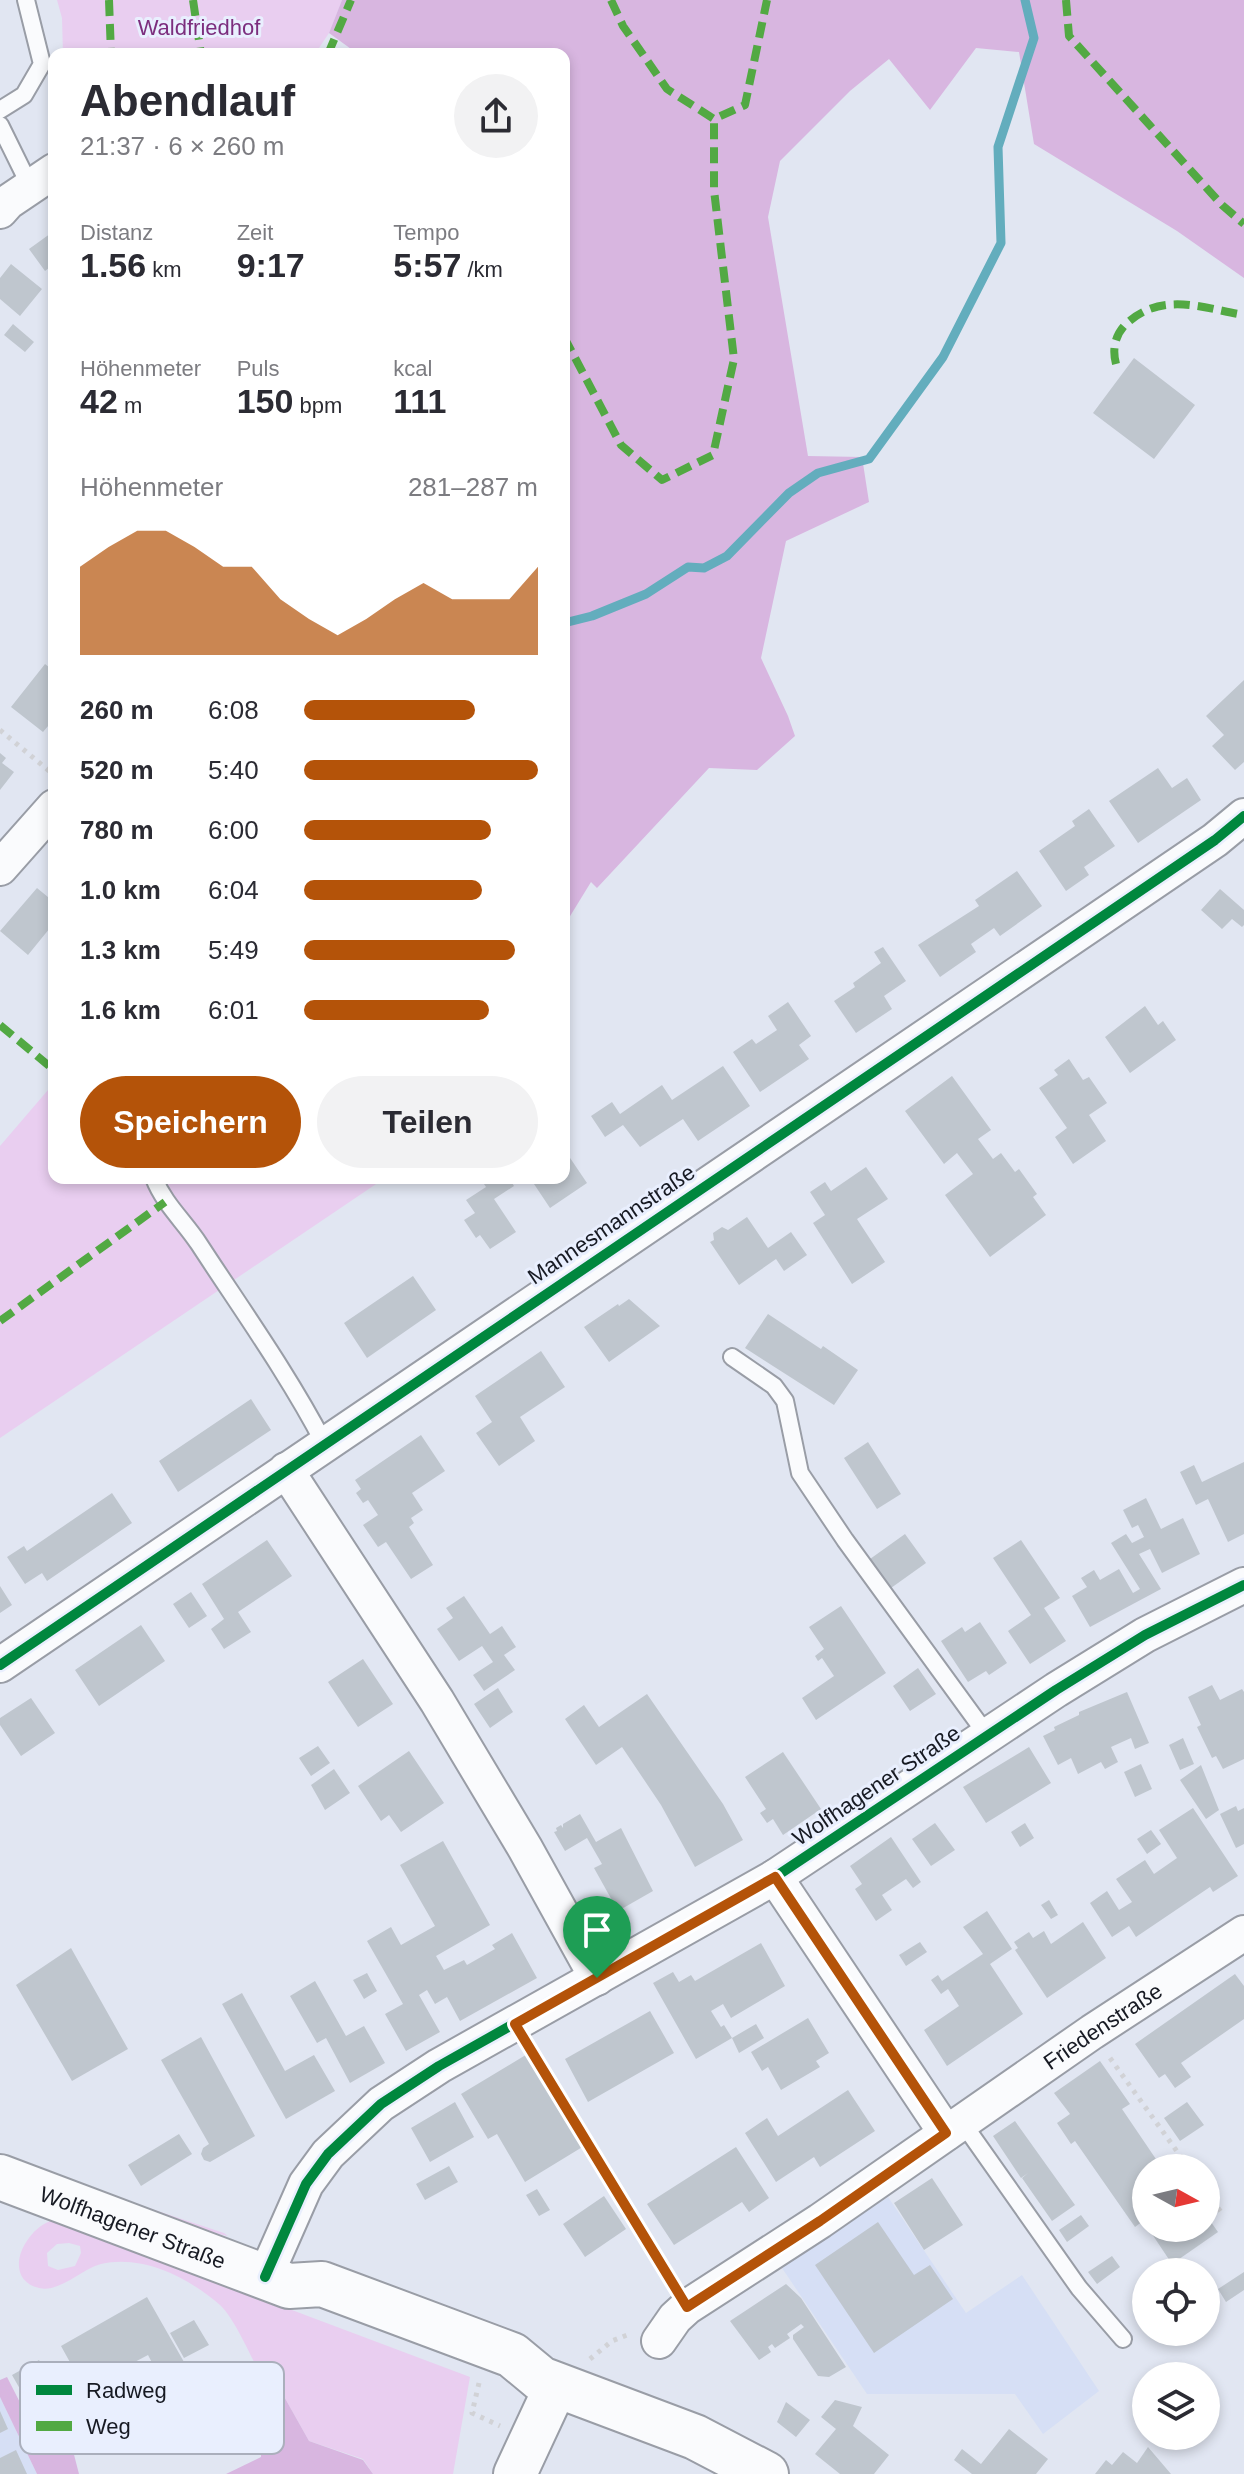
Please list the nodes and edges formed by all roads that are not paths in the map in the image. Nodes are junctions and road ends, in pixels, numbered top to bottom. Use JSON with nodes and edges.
{"nodes":[{"id":1,"x":26,"y":0,"type":"edge"},
{"id":2,"x":0,"y":110,"type":"edge"},
{"id":3,"x":0,"y":125,"type":"edge"},
{"id":4,"x":42,"y":178,"type":"edge"},
{"id":5,"x":0,"y":211,"type":"edge"},
{"id":6,"x":48,"y":814,"type":"edge"},
{"id":7,"x":1244,"y":816,"type":"edge"},
{"id":8,"x":0,"y":868,"type":"edge"},
{"id":9,"x":157,"y":1184,"type":"edge"},
{"id":10,"x":732,"y":1357,"type":"dead end"},
{"id":11,"x":324,"y":1443,"type":"junction"},
{"id":12,"x":286,"y":1470,"type":"junction"},
{"id":13,"x":1244,"y":1585,"type":"edge"},
{"id":14,"x":0,"y":1665,"type":"edge"},
{"id":15,"x":987,"y":1735,"type":"junction"},
{"id":16,"x":775,"y":1877,"type":"junction"},
{"id":17,"x":1244,"y":1933,"type":"edge"},
{"id":18,"x":597,"y":1978,"type":"junction"},
{"id":19,"x":954,"y":2128,"type":"junction"},
{"id":20,"x":0,"y":2177,"type":"edge"},
{"id":21,"x":277,"y":2282,"type":"junction"},
{"id":22,"x":1123,"y":2339,"type":"dead end"},
{"id":23,"x":659,"y":2341,"type":"road end"},
{"id":24,"x":561,"y":2376,"type":"junction"},
{"id":25,"x":522,"y":2456,"type":"edge"},
{"id":26,"x":766,"y":2474,"type":"edge"}],
"edges":[{"from":1,"to":2,"type":"lane"},
{"from":3,"to":4,"type":"lane"},
{"from":4,"to":5,"type":"street"},
{"from":6,"to":8,"type":"street"},
{"from":7,"to":11,"type":"street","name":"Mannesmannstraße"},
{"from":9,"to":11,"type":"lane"},
{"from":10,"to":15,"type":"lane"},
{"from":11,"to":12,"type":"street","name":"Mannesmannstraße"},
{"from":12,"to":14,"type":"street","name":"Mannesmannstraße"},
{"from":12,"to":18,"type":"street"},
{"from":13,"to":15,"type":"street","name":"Wolfhagener Straße"},
{"from":15,"to":16,"type":"street","name":"Wolfhagener Straße"},
{"from":16,"to":18,"type":"street","name":"Wolfhagener Straße"},
{"from":16,"to":19,"type":"street"},
{"from":17,"to":19,"type":"street","name":"Friedenstraße"},
{"from":18,"to":21,"type":"street","name":"Wolfhagener Straße"},
{"from":19,"to":22,"type":"lane"},
{"from":19,"to":23,"type":"street","name":"Friedenstraße"},
{"from":20,"to":21,"type":"main road","name":"Wolfhagener Straße"},
{"from":21,"to":24,"type":"main road","name":"Wolfhagener Straße"},
{"from":21,"to":24,"type":"main road","name":"Wolfhagener Straße"},
{"from":24,"to":25,"type":"street"},
{"from":24,"to":26,"type":"main road"}]}
